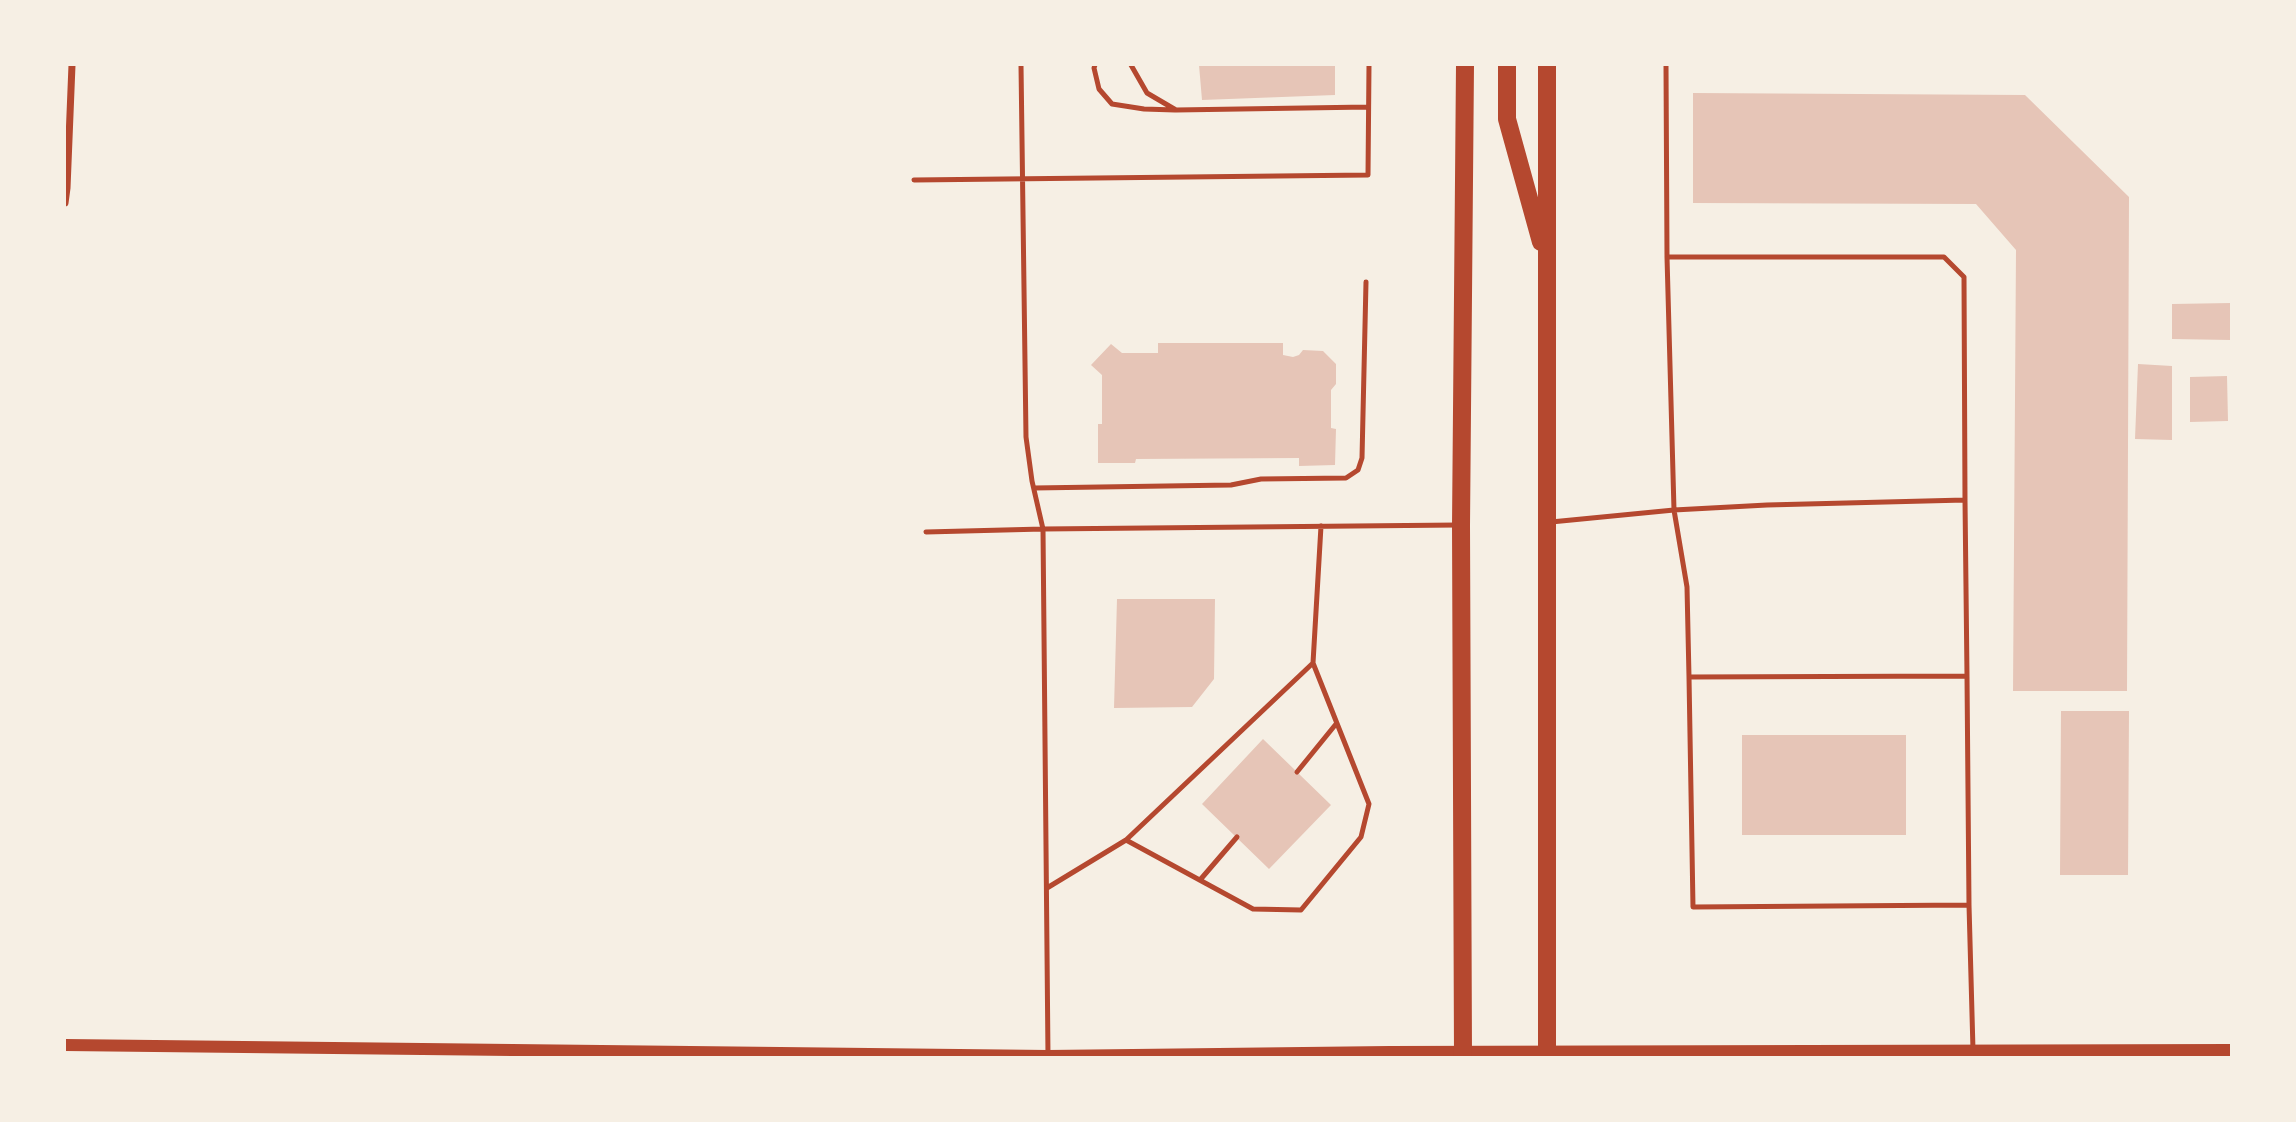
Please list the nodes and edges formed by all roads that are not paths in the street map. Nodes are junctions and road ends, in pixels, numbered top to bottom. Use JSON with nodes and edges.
{"nodes":[{"id":1,"x":72,"y":65,"type":"edge"},
{"id":2,"x":1021,"y":65,"type":"edge"},
{"id":3,"x":1095,"y":65,"type":"edge"},
{"id":4,"x":1130,"y":65,"type":"edge"},
{"id":5,"x":1369,"y":65,"type":"edge"},
{"id":6,"x":1465,"y":65,"type":"edge"},
{"id":7,"x":1507,"y":65,"type":"edge"},
{"id":8,"x":1546,"y":65,"type":"edge"},
{"id":9,"x":1666,"y":65,"type":"edge"},
{"id":10,"x":1368,"y":107,"type":"junction"},
{"id":11,"x":1176,"y":110,"type":"junction"},
{"id":12,"x":1023,"y":178,"type":"junction"},
{"id":13,"x":914,"y":180,"type":"dead end"},
{"id":14,"x":65,"y":203,"type":"edge"},
{"id":15,"x":1667,"y":257,"type":"junction"},
{"id":16,"x":1547,"y":266,"type":"junction"},
{"id":17,"x":1367,"y":282,"type":"dead end"},
{"id":18,"x":1034,"y":488,"type":"junction"},
{"id":19,"x":1965,"y":500,"type":"junction"},
{"id":20,"x":1674,"y":510,"type":"junction"},
{"id":21,"x":1547,"y":522,"type":"junction"},
{"id":22,"x":1321,"y":526,"type":"junction"},
{"id":23,"x":1461,"y":526,"type":"junction"},
{"id":24,"x":1043,"y":529,"type":"junction"},
{"id":25,"x":926,"y":532,"type":"dead end"},
{"id":26,"x":1313,"y":663,"type":"junction"},
{"id":27,"x":1967,"y":676,"type":"junction"},
{"id":28,"x":1689,"y":677,"type":"junction"},
{"id":29,"x":1336,"y":724,"type":"junction"},
{"id":30,"x":1297,"y":772,"type":"dead end"},
{"id":31,"x":1237,"y":837,"type":"dead end"},
{"id":32,"x":1126,"y":840,"type":"junction"},
{"id":33,"x":1200,"y":880,"type":"junction"},
{"id":34,"x":1047,"y":888,"type":"junction"},
{"id":35,"x":1969,"y":905,"type":"junction"},
{"id":36,"x":65,"y":1045,"type":"edge"},
{"id":37,"x":1973,"y":1050,"type":"junction"},
{"id":38,"x":2231,"y":1050,"type":"edge"},
{"id":39,"x":1463,"y":1054,"type":"edge"},
{"id":40,"x":1547,"y":1054,"type":"edge"},
{"id":41,"x":1048,"y":1056,"type":"edge"}],
"edges":[{"from":1,"to":14,"type":"street"},
{"from":2,"to":12,"type":"lane"},
{"from":3,"to":11,"type":"lane"},
{"from":4,"to":11,"type":"lane"},
{"from":5,"to":10,"type":"lane"},
{"from":6,"to":23,"type":"main road"},
{"from":7,"to":16,"type":"main road"},
{"from":8,"to":16,"type":"main road"},
{"from":9,"to":15,"type":"lane"},
{"from":10,"to":11,"type":"lane"},
{"from":10,"to":12,"type":"lane"},
{"from":12,"to":13,"type":"lane"},
{"from":12,"to":18,"type":"lane"},
{"from":15,"to":19,"type":"lane"},
{"from":15,"to":20,"type":"lane"},
{"from":16,"to":21,"type":"main road"},
{"from":17,"to":18,"type":"lane"},
{"from":18,"to":24,"type":"lane"},
{"from":19,"to":20,"type":"lane"},
{"from":19,"to":27,"type":"lane"},
{"from":20,"to":21,"type":"lane"},
{"from":20,"to":28,"type":"lane"},
{"from":21,"to":40,"type":"main road"},
{"from":22,"to":23,"type":"lane"},
{"from":22,"to":24,"type":"lane"},
{"from":22,"to":26,"type":"lane"},
{"from":23,"to":39,"type":"main road"},
{"from":24,"to":25,"type":"lane"},
{"from":24,"to":34,"type":"lane"},
{"from":26,"to":29,"type":"lane"},
{"from":26,"to":32,"type":"lane"},
{"from":27,"to":28,"type":"lane"},
{"from":27,"to":35,"type":"lane"},
{"from":28,"to":35,"type":"lane"},
{"from":29,"to":30,"type":"lane"},
{"from":29,"to":33,"type":"lane"},
{"from":31,"to":33,"type":"lane"},
{"from":32,"to":33,"type":"lane"},
{"from":32,"to":34,"type":"lane"},
{"from":34,"to":41,"type":"lane"},
{"from":35,"to":37,"type":"lane"},
{"from":36,"to":41,"type":"street"},
{"from":37,"to":38,"type":"street"},
{"from":37,"to":40,"type":"street"},
{"from":39,"to":40,"type":"street"},
{"from":39,"to":41,"type":"street"}]}
